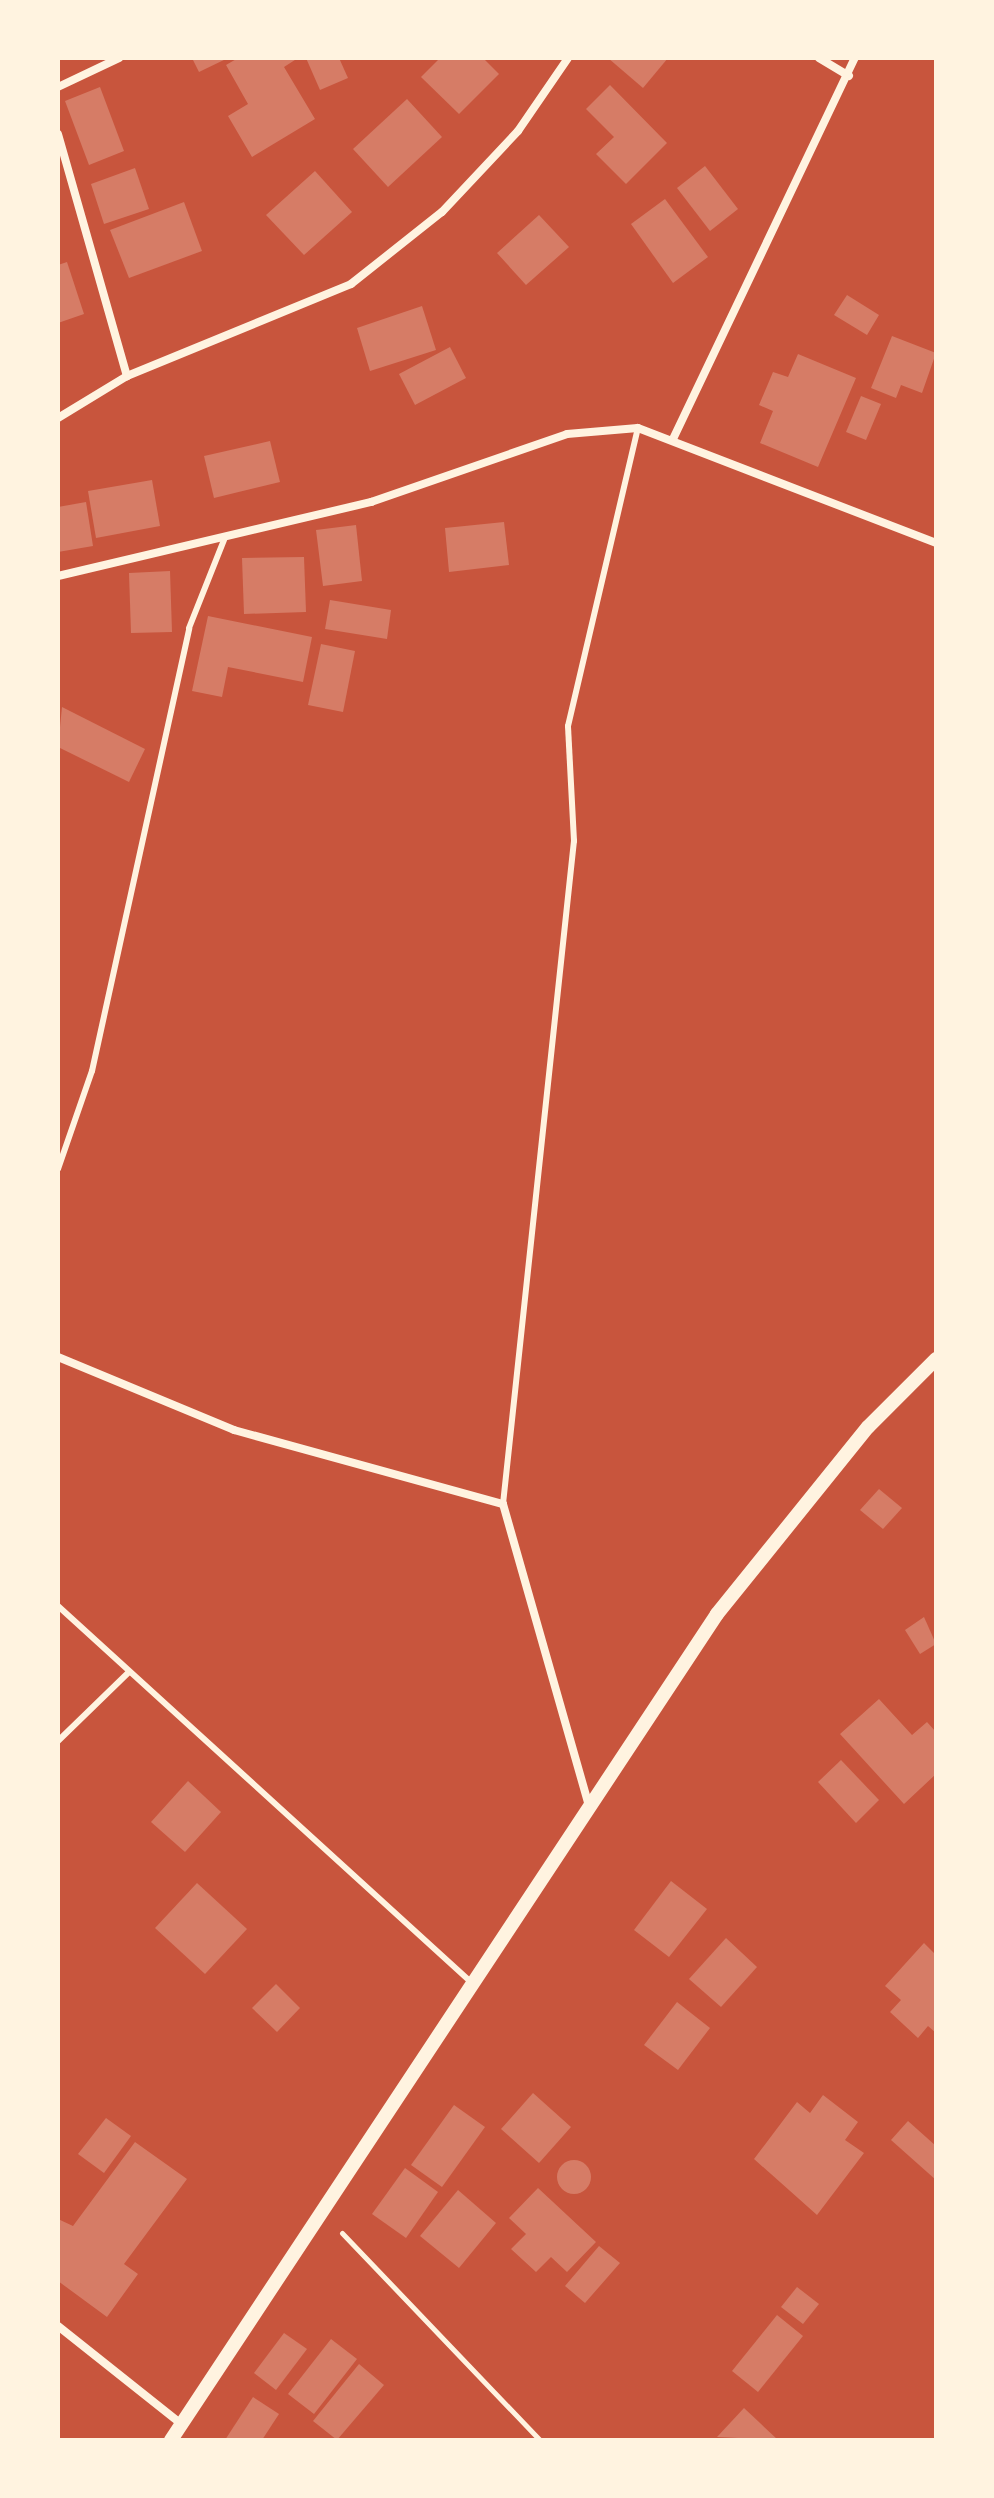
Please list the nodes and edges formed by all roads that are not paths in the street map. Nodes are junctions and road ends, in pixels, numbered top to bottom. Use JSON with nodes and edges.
{"nodes":[{"id":1,"x":119,"y":58,"type":"edge"},
{"id":2,"x":568,"y":58,"type":"edge"},
{"id":3,"x":819,"y":58,"type":"edge"},
{"id":4,"x":855,"y":58,"type":"edge"},
{"id":5,"x":849,"y":76,"type":"junction"},
{"id":6,"x":58,"y":87,"type":"edge"},
{"id":7,"x":58,"y":134,"type":"edge"},
{"id":8,"x":127,"y":376,"type":"junction"},
{"id":9,"x":58,"y":418,"type":"edge"},
{"id":10,"x":638,"y":428,"type":"junction"},
{"id":11,"x":673,"y":439,"type":"junction"},
{"id":12,"x":224,"y":540,"type":"junction"},
{"id":13,"x":936,"y":543,"type":"edge"},
{"id":14,"x":58,"y":576,"type":"edge"},
{"id":15,"x":58,"y":1169,"type":"edge"},
{"id":16,"x":58,"y":1357,"type":"edge"},
{"id":17,"x":936,"y":1359,"type":"edge"},
{"id":18,"x":503,"y":1504,"type":"junction"},
{"id":19,"x":58,"y":1606,"type":"edge"},
{"id":20,"x":129,"y":1672,"type":"junction"},
{"id":21,"x":58,"y":1741,"type":"edge"},
{"id":22,"x":588,"y":1803,"type":"junction"},
{"id":23,"x":471,"y":1982,"type":"junction"},
{"id":24,"x":58,"y":2326,"type":"edge"},
{"id":25,"x":181,"y":2424,"type":"junction"},
{"id":26,"x":171,"y":2440,"type":"edge"}],
"edges":[{"from":1,"to":6,"type":"street"},
{"from":2,"to":8,"type":"street"},
{"from":3,"to":5,"type":"street"},
{"from":4,"to":5,"type":"street"},
{"from":5,"to":11,"type":"street"},
{"from":7,"to":8,"type":"street"},
{"from":8,"to":9,"type":"street"},
{"from":10,"to":11,"type":"street"},
{"from":10,"to":12,"type":"street"},
{"from":10,"to":18,"type":"lane"},
{"from":11,"to":13,"type":"street"},
{"from":12,"to":14,"type":"street"},
{"from":12,"to":15,"type":"lane"},
{"from":16,"to":18,"type":"street"},
{"from":17,"to":22,"type":"street"},
{"from":18,"to":22,"type":"street"},
{"from":19,"to":20,"type":"lane"},
{"from":20,"to":21,"type":"lane"},
{"from":20,"to":23,"type":"lane"},
{"from":22,"to":23,"type":"street"},
{"from":23,"to":25,"type":"street"},
{"from":24,"to":25,"type":"street"},
{"from":25,"to":26,"type":"street"}]}
